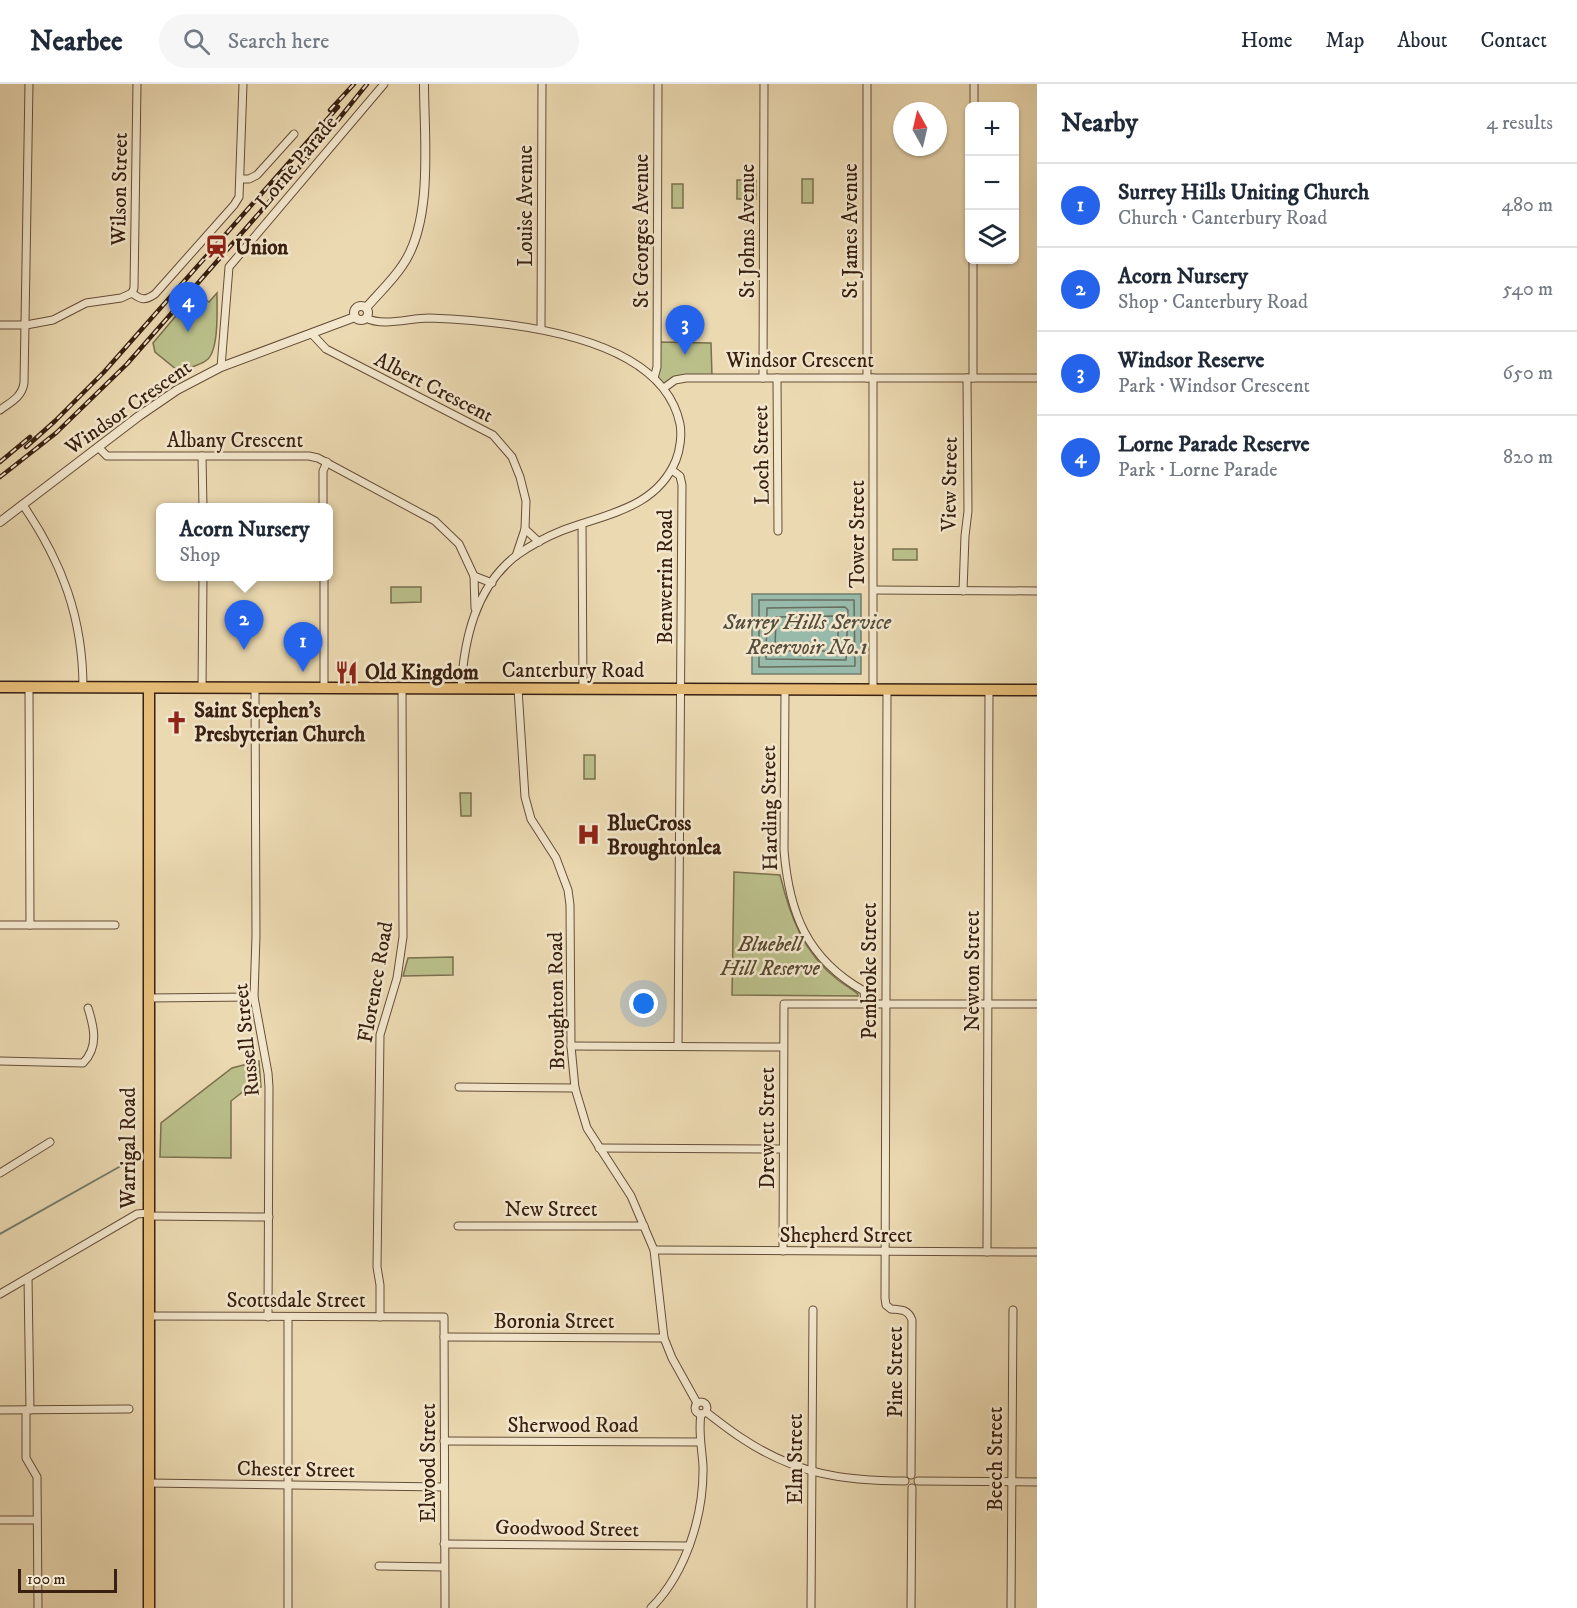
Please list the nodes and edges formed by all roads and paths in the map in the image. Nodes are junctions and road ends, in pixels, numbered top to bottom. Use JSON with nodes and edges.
{"nodes":[{"id":1,"x":29,"y":84,"type":"edge"},
{"id":2,"x":136,"y":84,"type":"edge"},
{"id":3,"x":243,"y":84,"type":"edge"},
{"id":4,"x":384,"y":84,"type":"edge"},
{"id":5,"x":424,"y":84,"type":"edge"},
{"id":6,"x":542,"y":84,"type":"edge"},
{"id":7,"x":658,"y":84,"type":"edge"},
{"id":8,"x":764,"y":84,"type":"edge"},
{"id":9,"x":867,"y":84,"type":"edge"},
{"id":10,"x":974,"y":84,"type":"edge"},
{"id":11,"x":974,"y":102,"type":"edge"},
{"id":12,"x":294,"y":134,"type":"dead end"},
{"id":13,"x":241,"y":179,"type":"junction"},
{"id":14,"x":973,"y":264,"type":"edge"},
{"id":15,"x":132,"y":293,"type":"junction"},
{"id":16,"x":366,"y":308,"type":"junction"},
{"id":17,"x":356,"y":317,"type":"junction"},
{"id":18,"x":366,"y":318,"type":"junction"},
{"id":19,"x":0,"y":325,"type":"edge"},
{"id":20,"x":26,"y":325,"type":"junction"},
{"id":21,"x":541,"y":328,"type":"junction"},
{"id":22,"x":312,"y":334,"type":"junction"},
{"id":23,"x":221,"y":367,"type":"junction"},
{"id":24,"x":654,"y":378,"type":"junction"},
{"id":25,"x":763,"y":378,"type":"junction"},
{"id":26,"x":777,"y":378,"type":"junction"},
{"id":27,"x":870,"y":378,"type":"junction"},
{"id":28,"x":970,"y":378,"type":"junction"},
{"id":29,"x":1037,"y":378,"type":"edge"},
{"id":30,"x":664,"y":388,"type":"junction"},
{"id":31,"x":0,"y":410,"type":"edge"},
{"id":32,"x":98,"y":447,"type":"junction"},
{"id":33,"x":202,"y":456,"type":"junction"},
{"id":34,"x":327,"y":462,"type":"junction"},
{"id":35,"x":672,"y":470,"type":"junction"},
{"id":36,"x":202,"y":503,"type":"edge"},
{"id":37,"x":323,"y":503,"type":"edge"},
{"id":38,"x":23,"y":505,"type":"junction"},
{"id":39,"x":0,"y":522,"type":"edge"},
{"id":40,"x":582,"y":524,"type":"junction"},
{"id":41,"x":525,"y":529,"type":"junction"},
{"id":42,"x":778,"y":531,"type":"dead end"},
{"id":43,"x":539,"y":542,"type":"junction"},
{"id":44,"x":516,"y":556,"type":"junction"},
{"id":45,"x":474,"y":576,"type":"junction"},
{"id":46,"x":203,"y":581,"type":"edge"},
{"id":47,"x":324,"y":581,"type":"edge"},
{"id":48,"x":492,"y":583,"type":"junction"},
{"id":49,"x":874,"y":590,"type":"junction"},
{"id":50,"x":963,"y":591,"type":"junction"},
{"id":51,"x":1037,"y":591,"type":"edge"},
{"id":52,"x":475,"y":610,"type":"junction"},
{"id":53,"x":0,"y":687,"type":"edge"},
{"id":54,"x":29,"y":688,"type":"junction"},
{"id":55,"x":83,"y":688,"type":"junction"},
{"id":56,"x":149,"y":688,"type":"junction"},
{"id":57,"x":202,"y":688,"type":"junction"},
{"id":58,"x":255,"y":688,"type":"junction"},
{"id":59,"x":324,"y":688,"type":"junction"},
{"id":60,"x":402,"y":688,"type":"junction"},
{"id":61,"x":461,"y":689,"type":"junction"},
{"id":62,"x":518,"y":689,"type":"junction"},
{"id":63,"x":583,"y":689,"type":"junction"},
{"id":64,"x":681,"y":689,"type":"junction"},
{"id":65,"x":785,"y":690,"type":"junction"},
{"id":66,"x":873,"y":690,"type":"junction"},
{"id":67,"x":887,"y":690,"type":"junction"},
{"id":68,"x":989,"y":690,"type":"junction"},
{"id":69,"x":1037,"y":690,"type":"edge"},
{"id":70,"x":0,"y":925,"type":"edge"},
{"id":71,"x":30,"y":925,"type":"junction"},
{"id":72,"x":115,"y":925,"type":"dead end"},
{"id":73,"x":254,"y":997,"type":"junction"},
{"id":74,"x":148,"y":998,"type":"junction"},
{"id":75,"x":865,"y":1004,"type":"junction"},
{"id":76,"x":886,"y":1004,"type":"junction"},
{"id":77,"x":988,"y":1004,"type":"junction"},
{"id":78,"x":1037,"y":1004,"type":"edge"},
{"id":79,"x":88,"y":1008,"type":"dead end"},
{"id":80,"x":571,"y":1046,"type":"junction"},
{"id":81,"x":678,"y":1046,"type":"junction"},
{"id":82,"x":783,"y":1047,"type":"junction"},
{"id":83,"x":0,"y":1061,"type":"edge"},
{"id":84,"x":459,"y":1087,"type":"dead end"},
{"id":85,"x":574,"y":1088,"type":"junction"},
{"id":86,"x":50,"y":1142,"type":"dead end"},
{"id":87,"x":599,"y":1148,"type":"junction"},
{"id":88,"x":783,"y":1149,"type":"junction"},
{"id":89,"x":0,"y":1173,"type":"edge"},
{"id":90,"x":148,"y":1215,"type":"junction"},
{"id":91,"x":269,"y":1217,"type":"junction"},
{"id":92,"x":458,"y":1226,"type":"dead end"},
{"id":93,"x":644,"y":1226,"type":"junction"},
{"id":94,"x":654,"y":1250,"type":"junction"},
{"id":95,"x":783,"y":1251,"type":"junction"},
{"id":96,"x":885,"y":1252,"type":"junction"},
{"id":97,"x":987,"y":1252,"type":"junction"},
{"id":98,"x":1037,"y":1252,"type":"edge"},
{"id":99,"x":28,"y":1278,"type":"junction"},
{"id":100,"x":0,"y":1294,"type":"edge"},
{"id":101,"x":813,"y":1310,"type":"dead end"},
{"id":102,"x":1013,"y":1310,"type":"dead end"},
{"id":103,"x":148,"y":1316,"type":"junction"},
{"id":104,"x":268,"y":1317,"type":"junction"},
{"id":105,"x":288,"y":1317,"type":"junction"},
{"id":106,"x":380,"y":1317,"type":"junction"},
{"id":107,"x":444,"y":1317,"type":"joint"},
{"id":108,"x":444,"y":1337,"type":"junction"},
{"id":109,"x":664,"y":1338,"type":"junction"},
{"id":110,"x":129,"y":1409,"type":"dead end"},
{"id":111,"x":0,"y":1410,"type":"edge"},
{"id":112,"x":28,"y":1410,"type":"junction"},
{"id":113,"x":703,"y":1413,"type":"junction"},
{"id":114,"x":444,"y":1441,"type":"junction"},
{"id":115,"x":700,"y":1442,"type":"junction"},
{"id":116,"x":811,"y":1471,"type":"junction"},
{"id":117,"x":911,"y":1475,"type":"junction"},
{"id":118,"x":918,"y":1481,"type":"junction"},
{"id":119,"x":905,"y":1482,"type":"junction"},
{"id":120,"x":1011,"y":1482,"type":"junction"},
{"id":121,"x":1037,"y":1482,"type":"edge"},
{"id":122,"x":148,"y":1484,"type":"junction"},
{"id":123,"x":288,"y":1485,"type":"junction"},
{"id":124,"x":444,"y":1487,"type":"junction"},
{"id":125,"x":912,"y":1488,"type":"junction"},
{"id":126,"x":0,"y":1520,"type":"edge"},
{"id":127,"x":38,"y":1520,"type":"junction"},
{"id":128,"x":444,"y":1544,"type":"junction"},
{"id":129,"x":689,"y":1546,"type":"junction"},
{"id":130,"x":379,"y":1566,"type":"dead end"},
{"id":131,"x":444,"y":1567,"type":"junction"},
{"id":132,"x":38,"y":1608,"type":"edge"},
{"id":133,"x":149,"y":1608,"type":"edge"},
{"id":134,"x":288,"y":1608,"type":"edge"},
{"id":135,"x":445,"y":1608,"type":"edge"},
{"id":136,"x":651,"y":1608,"type":"edge"},
{"id":137,"x":811,"y":1608,"type":"edge"},
{"id":138,"x":911,"y":1608,"type":"edge"},
{"id":139,"x":1011,"y":1608,"type":"edge"}],
"edges":[{"from":1,"to":20,"type":"street"},
{"from":2,"to":15,"type":"street","name":"Wilson Street"},
{"from":3,"to":13,"type":"street"},
{"from":4,"to":23,"type":"street","name":"Lorne Parade"},
{"from":5,"to":16,"type":"street"},
{"from":6,"to":21,"type":"street","name":"Louise Avenue"},
{"from":7,"to":24,"type":"street","name":"St Georges Avenue"},
{"from":8,"to":25,"type":"street","name":"St Johns Avenue"},
{"from":9,"to":27,"type":"street","name":"St James Avenue"},
{"from":10,"to":11,"type":"street"},
{"from":12,"to":13,"type":"street"},
{"from":13,"to":15,"type":"street"},
{"from":14,"to":28,"type":"street","name":"View Street"},
{"from":15,"to":20,"type":"street"},
{"from":16,"to":17,"type":"street"},
{"from":16,"to":18,"type":"street"},
{"from":17,"to":18,"type":"street"},
{"from":17,"to":22,"type":"street","name":"Windsor Crescent"},
{"from":18,"to":21,"type":"street"},
{"from":19,"to":20,"type":"street"},
{"from":20,"to":31,"type":"street"},
{"from":21,"to":24,"type":"street"},
{"from":22,"to":23,"type":"street","name":"Windsor Crescent"},
{"from":22,"to":41,"type":"street","name":"Albert Crescent"},
{"from":23,"to":32,"type":"street","name":"Windsor Crescent"},
{"from":24,"to":30,"type":"street"},
{"from":25,"to":26,"type":"street","name":"Windsor Crescent"},
{"from":25,"to":30,"type":"street","name":"Windsor Crescent"},
{"from":26,"to":27,"type":"street","name":"Windsor Crescent"},
{"from":26,"to":42,"type":"street","name":"Loch Street"},
{"from":27,"to":28,"type":"street","name":"Windsor Crescent"},
{"from":27,"to":49,"type":"street","name":"Tower Street"},
{"from":28,"to":29,"type":"street","name":"Windsor Crescent"},
{"from":28,"to":50,"type":"street","name":"View Street"},
{"from":30,"to":35,"type":"street"},
{"from":32,"to":33,"type":"street","name":"Albany Crescent"},
{"from":32,"to":38,"type":"street","name":"Windsor Crescent"},
{"from":33,"to":34,"type":"street","name":"Albany Crescent"},
{"from":33,"to":36,"type":"street"},
{"from":34,"to":37,"type":"street"},
{"from":34,"to":45,"type":"street","name":"Albany Crescent"},
{"from":35,"to":40,"type":"street"},
{"from":35,"to":64,"type":"street","name":"Benwerrin Road"},
{"from":38,"to":39,"type":"street","name":"Windsor Crescent"},
{"from":38,"to":55,"type":"street"},
{"from":40,"to":43,"type":"street"},
{"from":40,"to":63,"type":"street"},
{"from":41,"to":43,"type":"street"},
{"from":41,"to":44,"type":"street","name":"Albert Crescent"},
{"from":43,"to":44,"type":"street"},
{"from":44,"to":48,"type":"street"},
{"from":45,"to":48,"type":"street"},
{"from":45,"to":52,"type":"street","name":"Albany Crescent"},
{"from":46,"to":57,"type":"street"},
{"from":47,"to":59,"type":"street"},
{"from":48,"to":52,"type":"street"},
{"from":49,"to":50,"type":"street"},
{"from":49,"to":66,"type":"street","name":"Tower Street"},
{"from":50,"to":51,"type":"street"},
{"from":52,"to":61,"type":"street"},
{"from":53,"to":54,"type":"main road","name":"Canterbury Road"},
{"from":54,"to":55,"type":"main road","name":"Canterbury Road"},
{"from":54,"to":71,"type":"street"},
{"from":55,"to":56,"type":"main road","name":"Canterbury Road"},
{"from":56,"to":57,"type":"main road","name":"Canterbury Road"},
{"from":56,"to":74,"type":"main road","name":"Warrigal Road"},
{"from":57,"to":58,"type":"main road","name":"Canterbury Road"},
{"from":58,"to":59,"type":"main road","name":"Canterbury Road"},
{"from":58,"to":73,"type":"street","name":"Russell Street"},
{"from":59,"to":60,"type":"main road","name":"Canterbury Road"},
{"from":60,"to":61,"type":"main road","name":"Canterbury Road"},
{"from":60,"to":106,"type":"street","name":"Florence Road"},
{"from":61,"to":62,"type":"main road","name":"Canterbury Road"},
{"from":62,"to":63,"type":"main road","name":"Canterbury Road"},
{"from":62,"to":80,"type":"street","name":"Broughton Road"},
{"from":63,"to":64,"type":"main road","name":"Canterbury Road"},
{"from":64,"to":65,"type":"main road","name":"Canterbury Road"},
{"from":64,"to":81,"type":"street","name":"Benwerrin Road"},
{"from":65,"to":66,"type":"main road","name":"Canterbury Road"},
{"from":65,"to":75,"type":"street","name":"Harding Street"},
{"from":66,"to":67,"type":"main road","name":"Canterbury Road"},
{"from":67,"to":68,"type":"main road","name":"Canterbury Road"},
{"from":67,"to":76,"type":"street","name":"Pembroke Street"},
{"from":68,"to":69,"type":"main road","name":"Canterbury Road"},
{"from":68,"to":77,"type":"street","name":"Newton Street"},
{"from":70,"to":71,"type":"street"},
{"from":71,"to":72,"type":"street"},
{"from":73,"to":74,"type":"street"},
{"from":73,"to":91,"type":"street","name":"Russell Street"},
{"from":74,"to":90,"type":"main road","name":"Warrigal Road"},
{"from":75,"to":76,"type":"street"},
{"from":75,"to":82,"type":"street","name":"Drewett Street"},
{"from":76,"to":77,"type":"street"},
{"from":76,"to":96,"type":"street","name":"Pembroke Street"},
{"from":77,"to":78,"type":"street"},
{"from":77,"to":97,"type":"street","name":"Newton Street"},
{"from":79,"to":83,"type":"street"},
{"from":80,"to":81,"type":"street"},
{"from":80,"to":85,"type":"street","name":"Broughton Road"},
{"from":81,"to":82,"type":"street"},
{"from":82,"to":88,"type":"street","name":"Drewett Street"},
{"from":84,"to":85,"type":"street"},
{"from":85,"to":87,"type":"street","name":"Broughton Road"},
{"from":86,"to":89,"type":"street"},
{"from":87,"to":88,"type":"street"},
{"from":87,"to":93,"type":"street","name":"Broughton Road"},
{"from":88,"to":95,"type":"street","name":"Drewett Street"},
{"from":90,"to":91,"type":"street"},
{"from":90,"to":99,"type":"street"},
{"from":90,"to":103,"type":"main road","name":"Warrigal Road"},
{"from":91,"to":104,"type":"street","name":"Russell Street"},
{"from":92,"to":93,"type":"street","name":"New Street"},
{"from":93,"to":94,"type":"street","name":"Broughton Road"},
{"from":94,"to":95,"type":"street","name":"Shepherd Street"},
{"from":94,"to":109,"type":"street","name":"Broughton Road"},
{"from":95,"to":96,"type":"street","name":"Shepherd Street"},
{"from":96,"to":97,"type":"street","name":"Shepherd Street"},
{"from":96,"to":117,"type":"street","name":"Pine Street"},
{"from":97,"to":98,"type":"street","name":"Shepherd Street"},
{"from":99,"to":100,"type":"street"},
{"from":99,"to":112,"type":"street"},
{"from":101,"to":116,"type":"street","name":"Elm Street"},
{"from":102,"to":120,"type":"street","name":"Beech Street"},
{"from":103,"to":104,"type":"street","name":"Scottsdale Street"},
{"from":103,"to":122,"type":"main road","name":"Warrigal Road"},
{"from":104,"to":105,"type":"street","name":"Scottsdale Street"},
{"from":105,"to":106,"type":"street","name":"Scottsdale Street"},
{"from":105,"to":123,"type":"street"},
{"from":106,"to":107,"type":"street","name":"Scottsdale Street"},
{"from":107,"to":108,"type":"street","name":"Elwood Street"},
{"from":108,"to":109,"type":"street","name":"Boronia Street"},
{"from":108,"to":114,"type":"street","name":"Elwood Street"},
{"from":109,"to":113,"type":"street","name":"Broughton Road"},
{"from":110,"to":112,"type":"street"},
{"from":111,"to":112,"type":"street"},
{"from":112,"to":127,"type":"street"},
{"from":113,"to":115,"type":"street"},
{"from":113,"to":116,"type":"street"},
{"from":114,"to":115,"type":"street","name":"Sherwood Road"},
{"from":114,"to":124,"type":"street","name":"Elwood Street"},
{"from":115,"to":129,"type":"street"},
{"from":116,"to":119,"type":"street"},
{"from":116,"to":137,"type":"street","name":"Elm Street"},
{"from":117,"to":118,"type":"street"},
{"from":117,"to":119,"type":"street"},
{"from":118,"to":120,"type":"street"},
{"from":118,"to":125,"type":"street"},
{"from":119,"to":125,"type":"street"},
{"from":120,"to":121,"type":"street"},
{"from":120,"to":139,"type":"street","name":"Beech Street"},
{"from":122,"to":123,"type":"street","name":"Chester Street"},
{"from":122,"to":133,"type":"main road","name":"Warrigal Road"},
{"from":123,"to":124,"type":"street","name":"Chester Street"},
{"from":123,"to":134,"type":"street"},
{"from":124,"to":128,"type":"street","name":"Elwood Street"},
{"from":125,"to":138,"type":"street"},
{"from":126,"to":127,"type":"street"},
{"from":127,"to":132,"type":"street"},
{"from":128,"to":129,"type":"street","name":"Goodwood Street"},
{"from":128,"to":131,"type":"street","name":"Elwood Street"},
{"from":129,"to":136,"type":"street"},
{"from":130,"to":131,"type":"street"},
{"from":131,"to":135,"type":"street","name":"Elwood Street"}]}
